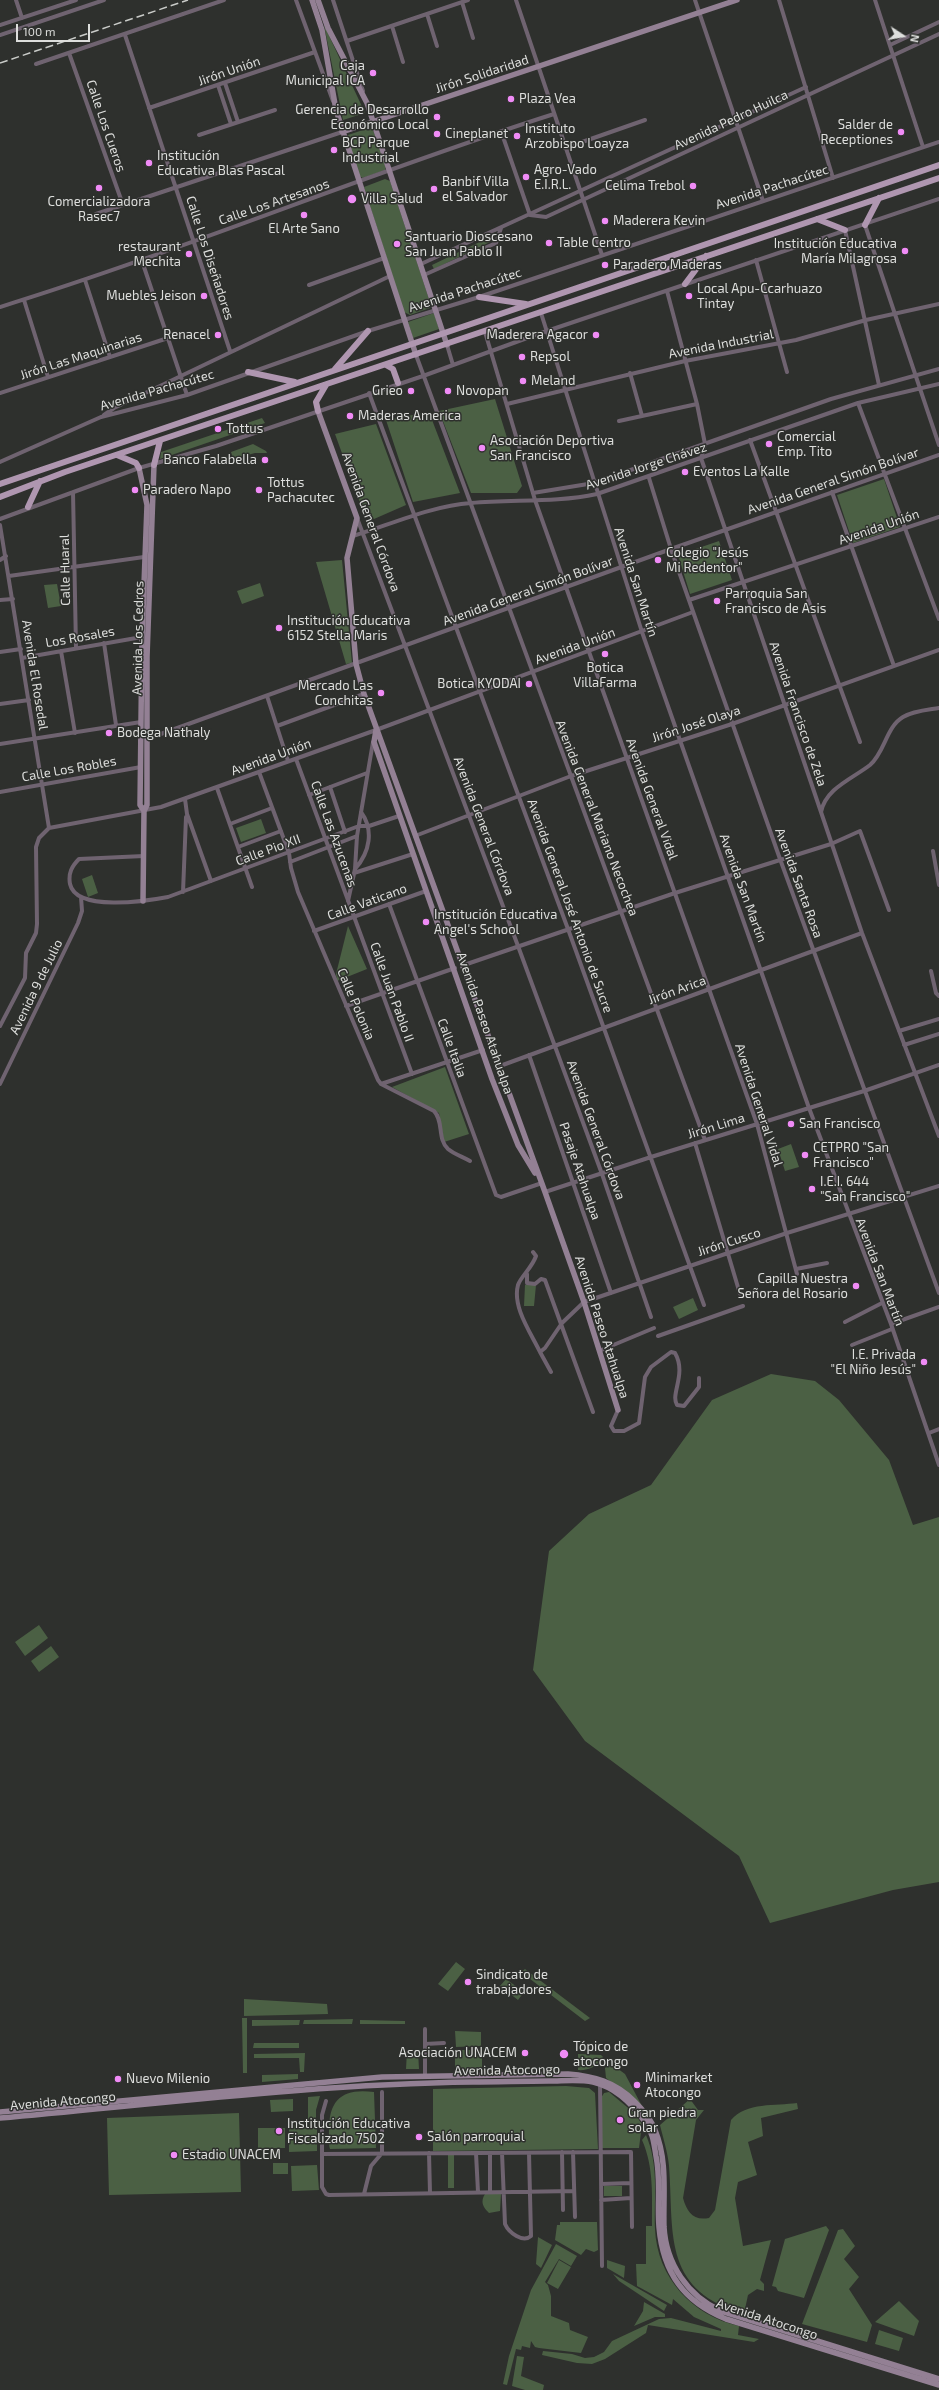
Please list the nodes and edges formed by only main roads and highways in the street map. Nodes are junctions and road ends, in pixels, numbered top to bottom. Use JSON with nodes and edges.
{"nodes":[{"id":1,"x":312,"y":0,"type":"edge"},
{"id":2,"x":318,"y":0,"type":"edge"},
{"id":3,"x":737,"y":0,"type":"edge"},
{"id":4,"x":373,"y":122,"type":"junction"},
{"id":5,"x":342,"y":132,"type":"junction"},
{"id":6,"x":939,"y":166,"type":"edge"},
{"id":7,"x":939,"y":178,"type":"edge"},
{"id":8,"x":879,"y":198,"type":"junction"},
{"id":9,"x":802,"y":211,"type":"junction"},
{"id":10,"x":816,"y":219,"type":"junction"},
{"id":11,"x":806,"y":222,"type":"junction"},
{"id":12,"x":865,"y":224,"type":"road end"},
{"id":13,"x":845,"y":230,"type":"road end"},
{"id":14,"x":727,"y":237,"type":"junction"},
{"id":15,"x":730,"y":247,"type":"junction"},
{"id":16,"x":706,"y":256,"type":"junction"},
{"id":17,"x":685,"y":284,"type":"road end"},
{"id":18,"x":479,"y":297,"type":"road end"},
{"id":19,"x":528,"y":304,"type":"junction"},
{"id":20,"x":368,"y":331,"type":"road end"},
{"id":21,"x":443,"y":333,"type":"junction"},
{"id":22,"x":412,"y":343,"type":"junction"},
{"id":23,"x":447,"y":345,"type":"junction"},
{"id":24,"x":416,"y":355,"type":"junction"},
{"id":25,"x":386,"y":365,"type":"junction"},
{"id":26,"x":334,"y":370,"type":"junction"},
{"id":27,"x":248,"y":372,"type":"road end"},
{"id":28,"x":296,"y":383,"type":"junction"},
{"id":29,"x":398,"y":383,"type":"road end"},
{"id":30,"x":326,"y":385,"type":"junction"},
{"id":31,"x":318,"y":410,"type":"joint"},
{"id":32,"x":160,"y":441,"type":"junction"},
{"id":33,"x":91,"y":451,"type":"junction"},
{"id":34,"x":117,"y":455,"type":"junction"},
{"id":35,"x":95,"y":462,"type":"junction"},
{"id":36,"x":154,"y":465,"type":"joint"},
{"id":37,"x":140,"y":468,"type":"joint"},
{"id":38,"x":154,"y":479,"type":"junction"},
{"id":39,"x":40,"y":481,"type":"junction"},
{"id":40,"x":142,"y":481,"type":"junction"},
{"id":41,"x":0,"y":484,"type":"edge"},
{"id":42,"x":0,"y":497,"type":"edge"},
{"id":43,"x":28,"y":507,"type":"road end"},
{"id":44,"x":357,"y":518,"type":"joint"},
{"id":45,"x":376,"y":730,"type":"junction"},
{"id":46,"x":144,"y":811,"type":"junction"},
{"id":47,"x":143,"y":901,"type":"road end"},
{"id":48,"x":542,"y":1183,"type":"junction"},
{"id":49,"x":618,"y":1410,"type":"road end"},
{"id":50,"x":600,"y":2081,"type":"junction"},
{"id":51,"x":251,"y":2088,"type":"junction"},
{"id":52,"x":218,"y":2092,"type":"junction"},
{"id":53,"x":252,"y":2095,"type":"junction"},
{"id":54,"x":218,"y":2098,"type":"junction"},
{"id":55,"x":0,"y":2112,"type":"edge"},
{"id":56,"x":0,"y":2118,"type":"edge"},
{"id":57,"x":939,"y":2379,"type":"edge"},
{"id":58,"x":939,"y":2385,"type":"edge"}],
"edges":[{"from":1,"to":5,"type":"main road"},
{"from":2,"to":4,"type":"main road"},
{"from":3,"to":4,"type":"main road","name":"Jirón Solidaridad"},
{"from":4,"to":5,"type":"main road","name":"Jirón Solidaridad"},
{"from":4,"to":21,"type":"main road"},
{"from":5,"to":22,"type":"main road"},
{"from":6,"to":9,"type":"main road"},
{"from":7,"to":8,"type":"main road"},
{"from":8,"to":10,"type":"main road"},
{"from":8,"to":12,"type":"main road"},
{"from":9,"to":11,"type":"main road"},
{"from":9,"to":14,"type":"main road"},
{"from":10,"to":11,"type":"main road"},
{"from":10,"to":13,"type":"main road"},
{"from":11,"to":15,"type":"main road"},
{"from":14,"to":15,"type":"main road"},
{"from":14,"to":19,"type":"main road"},
{"from":15,"to":16,"type":"main road"},
{"from":16,"to":17,"type":"main road"},
{"from":16,"to":23,"type":"main road"},
{"from":18,"to":19,"type":"main road"},
{"from":19,"to":21,"type":"main road"},
{"from":20,"to":26,"type":"main road"},
{"from":21,"to":22,"type":"main road"},
{"from":21,"to":23,"type":"main road"},
{"from":22,"to":24,"type":"main road"},
{"from":22,"to":26,"type":"main road"},
{"from":23,"to":24,"type":"main road"},
{"from":24,"to":25,"type":"main road"},
{"from":25,"to":29,"type":"main road"},
{"from":25,"to":30,"type":"main road"},
{"from":26,"to":28,"type":"main road"},
{"from":27,"to":28,"type":"main road"},
{"from":28,"to":33,"type":"main road"},
{"from":30,"to":31,"type":"main road"},
{"from":30,"to":32,"type":"main road"},
{"from":31,"to":44,"type":"main road","name":"Avenida General Córdova"},
{"from":32,"to":34,"type":"main road"},
{"from":32,"to":36,"type":"main road"},
{"from":33,"to":35,"type":"main road"},
{"from":33,"to":41,"type":"main road"},
{"from":34,"to":35,"type":"main road"},
{"from":34,"to":37,"type":"main road"},
{"from":35,"to":39,"type":"main road"},
{"from":36,"to":38,"type":"main road","name":"Avenida Los Cedros"},
{"from":37,"to":40,"type":"main road","name":"Avenida Los Cedros"},
{"from":38,"to":40,"type":"main road"},
{"from":38,"to":46,"type":"main road","name":"Avenida Los Cedros"},
{"from":39,"to":42,"type":"main road"},
{"from":39,"to":43,"type":"main road"},
{"from":40,"to":46,"type":"main road","name":"Avenida Los Cedros"},
{"from":44,"to":45,"type":"main road","name":"Avenida Paseo Atahualpa"},
{"from":45,"to":48,"type":"main road","name":"Avenida Paseo Atahualpa"},
{"from":45,"to":48,"type":"main road","name":"Avenida Paseo Atahualpa"},
{"from":46,"to":47,"type":"main road","name":"Avenida Los Cedros"},
{"from":48,"to":49,"type":"main road","name":"Avenida Paseo Atahualpa"},
{"from":50,"to":51,"type":"main road","name":"Avenida Atocongo"},
{"from":50,"to":53,"type":"main road","name":"Avenida Atocongo"},
{"from":50,"to":57,"type":"main road","name":"Avenida Atocongo"},
{"from":50,"to":58,"type":"main road","name":"Avenida Atocongo"},
{"from":51,"to":52,"type":"main road","name":"Avenida Atocongo"},
{"from":51,"to":53,"type":"main road"},
{"from":52,"to":54,"type":"main road"},
{"from":52,"to":55,"type":"main road","name":"Avenida Atocongo"},
{"from":53,"to":54,"type":"main road","name":"Avenida Atocongo"},
{"from":54,"to":56,"type":"main road","name":"Avenida Atocongo"}]}
